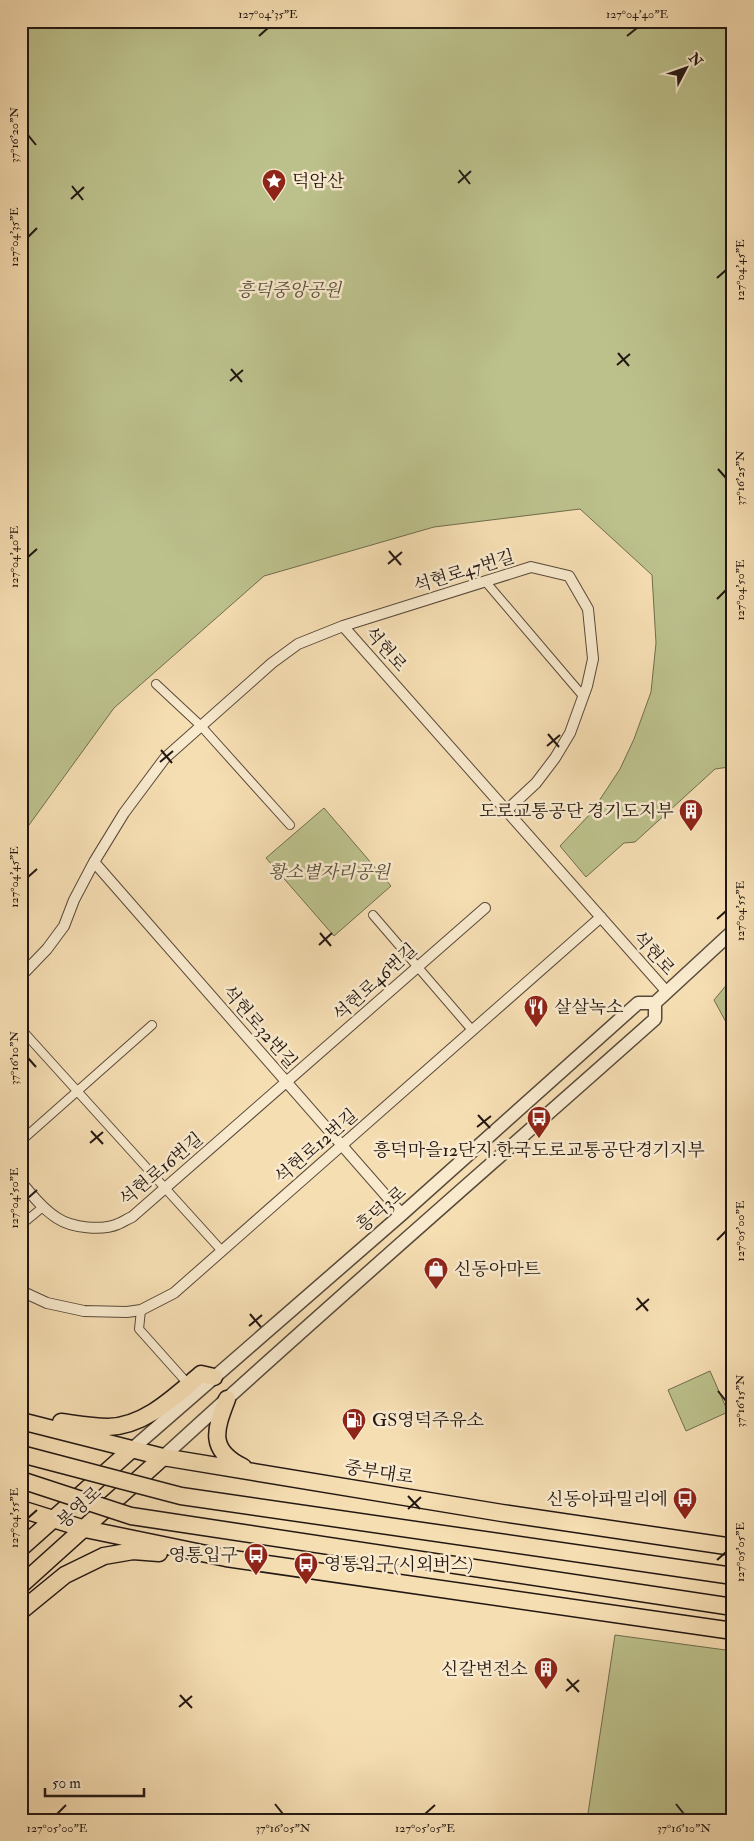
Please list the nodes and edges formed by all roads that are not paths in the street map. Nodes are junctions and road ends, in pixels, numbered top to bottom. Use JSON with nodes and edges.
{"nodes":[{"id":1,"x":485,"y":581,"type":"junction"},
{"id":2,"x":343,"y":626,"type":"junction"},
{"id":3,"x":156,"y":684,"type":"dead end"},
{"id":4,"x":583,"y":696,"type":"junction"},
{"id":5,"x":201,"y":726,"type":"junction"},
{"id":6,"x":507,"y":810,"type":"junction"},
{"id":7,"x":290,"y":825,"type":"dead end"},
{"id":8,"x":94,"y":862,"type":"junction"},
{"id":9,"x":485,"y":908,"type":"dead end"},
{"id":10,"x":372,"y":915,"type":"dead end"},
{"id":11,"x":601,"y":917,"type":"junction"},
{"id":12,"x":733,"y":931,"type":"edge"},
{"id":13,"x":418,"y":966,"type":"junction"},
{"id":14,"x":21,"y":976,"type":"edge"},
{"id":15,"x":667,"y":992,"type":"junction"},
{"id":16,"x":655,"y":1003,"type":"junction"},
{"id":17,"x":152,"y":1025,"type":"dead end"},
{"id":18,"x":21,"y":1029,"type":"edge"},
{"id":19,"x":472,"y":1030,"type":"junction"},
{"id":20,"x":287,"y":1082,"type":"junction"},
{"id":21,"x":77,"y":1091,"type":"junction"},
{"id":22,"x":21,"y":1140,"type":"edge"},
{"id":23,"x":343,"y":1144,"type":"junction"},
{"id":24,"x":21,"y":1182,"type":"edge"},
{"id":25,"x":165,"y":1189,"type":"junction"},
{"id":26,"x":43,"y":1206,"type":"junction"},
{"id":27,"x":402,"y":1214,"type":"junction"},
{"id":28,"x":21,"y":1225,"type":"edge"},
{"id":29,"x":222,"y":1251,"type":"junction"},
{"id":30,"x":21,"y":1291,"type":"edge"},
{"id":31,"x":141,"y":1310,"type":"junction"},
{"id":32,"x":214,"y":1377,"type":"junction"},
{"id":33,"x":189,"y":1385,"type":"junction"},
{"id":34,"x":227,"y":1399,"type":"junction"},
{"id":35,"x":21,"y":1420,"type":"edge"},
{"id":36,"x":132,"y":1449,"type":"junction"},
{"id":37,"x":21,"y":1454,"type":"edge"},
{"id":38,"x":164,"y":1457,"type":"junction"},
{"id":39,"x":252,"y":1471,"type":"junction"},
{"id":40,"x":21,"y":1480,"type":"edge"},
{"id":41,"x":21,"y":1509,"type":"edge"},
{"id":42,"x":54,"y":1520,"type":"junction"},
{"id":43,"x":85,"y":1529,"type":"junction"},
{"id":44,"x":733,"y":1547,"type":"edge"},
{"id":45,"x":21,"y":1548,"type":"edge"},
{"id":46,"x":226,"y":1558,"type":"junction"},
{"id":47,"x":733,"y":1576,"type":"edge"},
{"id":48,"x":21,"y":1585,"type":"edge"},
{"id":49,"x":733,"y":1607,"type":"edge"},
{"id":50,"x":21,"y":1610,"type":"edge"},
{"id":51,"x":733,"y":1631,"type":"edge"}],
"edges":[{"from":1,"to":2,"type":"street","name":"석현로47번길"},
{"from":1,"to":4,"type":"street"},
{"from":1,"to":4,"type":"street","name":"석현로47번길"},
{"from":2,"to":5,"type":"street","name":"석현로"},
{"from":2,"to":6,"type":"street","name":"석현로"},
{"from":3,"to":5,"type":"street"},
{"from":4,"to":6,"type":"street","name":"석현로47번길"},
{"from":5,"to":7,"type":"street"},
{"from":5,"to":8,"type":"street","name":"석현로"},
{"from":6,"to":11,"type":"street","name":"석현로"},
{"from":8,"to":14,"type":"street","name":"석현로"},
{"from":8,"to":20,"type":"street","name":"석현로32번길"},
{"from":9,"to":13,"type":"street","name":"석현로46번길"},
{"from":10,"to":13,"type":"street"},
{"from":11,"to":15,"type":"street","name":"석현로"},
{"from":11,"to":19,"type":"street","name":"석현로12번길"},
{"from":12,"to":15,"type":"street","name":"흥덕3로"},
{"from":13,"to":19,"type":"street"},
{"from":13,"to":20,"type":"street","name":"석현로46번길"},
{"from":15,"to":16,"type":"street","name":"흥덕3로"},
{"from":16,"to":27,"type":"street","name":"흥덕3로"},
{"from":16,"to":34,"type":"street"},
{"from":17,"to":21,"type":"street"},
{"from":18,"to":21,"type":"street"},
{"from":19,"to":23,"type":"street","name":"석현로12번길"},
{"from":20,"to":23,"type":"street","name":"석현로32번길"},
{"from":20,"to":25,"type":"street","name":"석현로16번길"},
{"from":21,"to":22,"type":"street"},
{"from":21,"to":25,"type":"street"},
{"from":23,"to":27,"type":"street","name":"석현로32번길"},
{"from":23,"to":29,"type":"street","name":"석현로12번길"},
{"from":24,"to":26,"type":"street","name":"석현로16번길"},
{"from":25,"to":26,"type":"street","name":"석현로16번길"},
{"from":25,"to":29,"type":"street"},
{"from":26,"to":28,"type":"street"},
{"from":27,"to":32,"type":"street","name":"흥덕3로"},
{"from":29,"to":31,"type":"street","name":"석현로12번길"},
{"from":30,"to":31,"type":"street","name":"석현로12번길"},
{"from":31,"to":33,"type":"street"},
{"from":32,"to":33,"type":"main road"},
{"from":32,"to":36,"type":"street","name":"흥덕3로"},
{"from":33,"to":35,"type":"main road"},
{"from":34,"to":38,"type":"street"},
{"from":34,"to":39,"type":"main road"},
{"from":35,"to":36,"type":"main road","name":"중부대로"},
{"from":36,"to":38,"type":"main road","name":"중부대로"},
{"from":36,"to":42,"type":"main road","name":"봉영로"},
{"from":37,"to":47,"type":"main road","bridge":true},
{"from":38,"to":39,"type":"main road","name":"중부대로"},
{"from":38,"to":43,"type":"main road","name":"봉영로"},
{"from":39,"to":44,"type":"main road","name":"중부대로"},
{"from":40,"to":49,"type":"main road","bridge":true},
{"from":41,"to":42,"type":"main road"},
{"from":42,"to":43,"type":"main road"},
{"from":42,"to":45,"type":"main road","name":"봉영로"},
{"from":43,"to":46,"type":"main road"},
{"from":43,"to":48,"type":"main road","name":"봉영로"},
{"from":46,"to":50,"type":"main road"},
{"from":46,"to":51,"type":"main road"}]}
